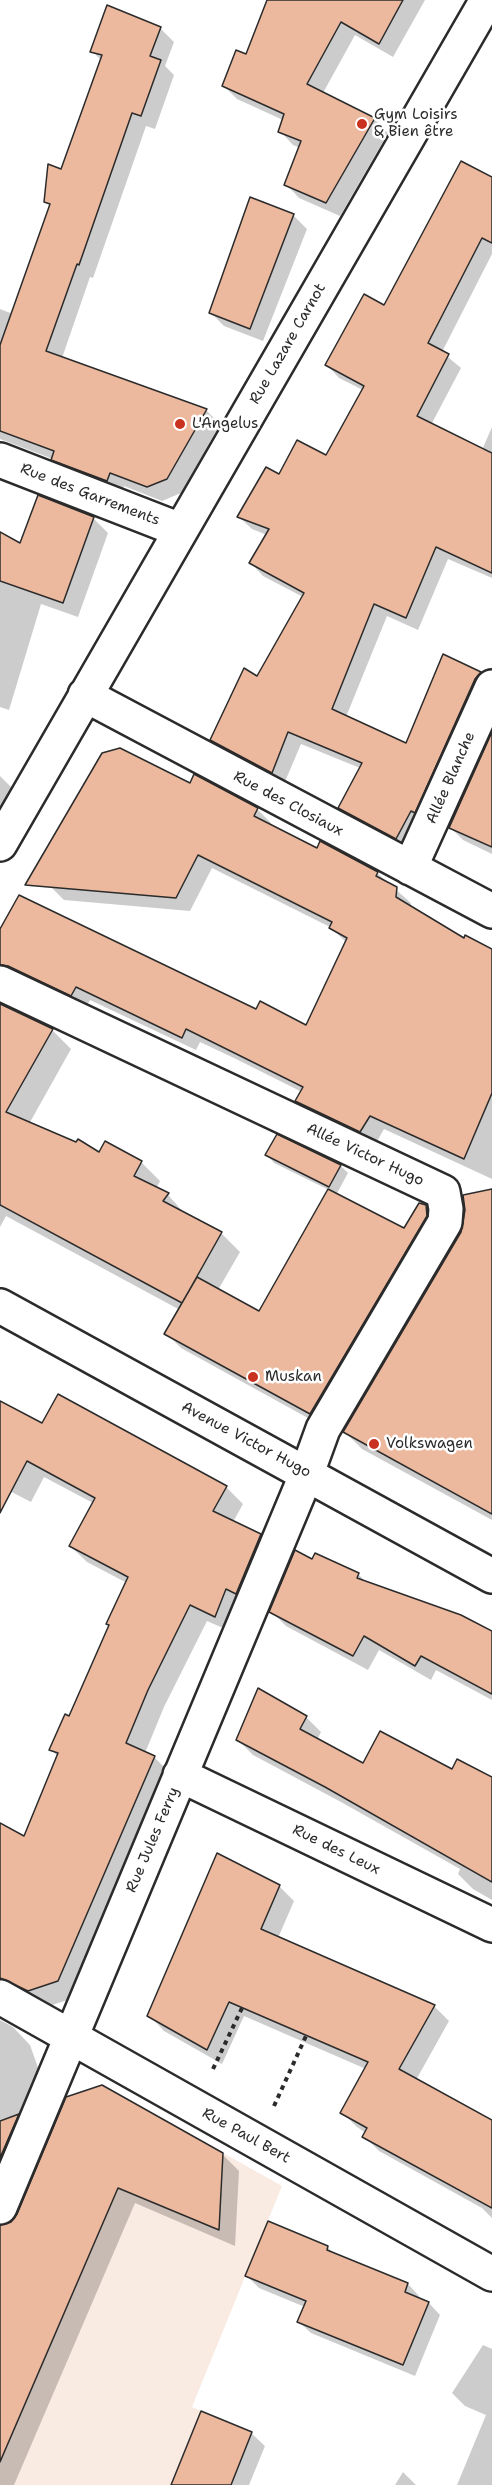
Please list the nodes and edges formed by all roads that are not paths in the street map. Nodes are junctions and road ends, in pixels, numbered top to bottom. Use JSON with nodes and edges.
{"nodes":[{"id":1,"x":487,"y":0,"type":"edge"},
{"id":2,"x":0,"y":460,"type":"edge"},
{"id":3,"x":180,"y":530,"type":"junction"},
{"id":4,"x":492,"y":687,"type":"edge"},
{"id":5,"x":85,"y":696,"type":"junction"},
{"id":6,"x":0,"y":844,"type":"edge"},
{"id":7,"x":410,"y":868,"type":"junction"},
{"id":8,"x":492,"y":911,"type":"edge"},
{"id":9,"x":0,"y":983,"type":"edge"},
{"id":10,"x":0,"y":1306,"type":"edge"},
{"id":11,"x":307,"y":1473,"type":"junction"},
{"id":12,"x":492,"y":1576,"type":"edge"},
{"id":13,"x":180,"y":1775,"type":"junction"},
{"id":14,"x":492,"y":1925,"type":"edge"},
{"id":15,"x":0,"y":1997,"type":"edge"},
{"id":16,"x":72,"y":2037,"type":"junction"},
{"id":17,"x":0,"y":2206,"type":"edge"},
{"id":18,"x":492,"y":2274,"type":"edge"}],
"edges":[{"from":1,"to":3,"type":"street","name":"Rue Lazare Carnot"},
{"from":2,"to":3,"type":"street","name":"Rue des Garrements"},
{"from":3,"to":5,"type":"street","name":"Rue Lazare Carnot"},
{"from":4,"to":7,"type":"street","name":"Allée Blanche"},
{"from":5,"to":6,"type":"street","name":"Rue Lazare Carnot"},
{"from":5,"to":7,"type":"street","name":"Rue des Closiaux"},
{"from":7,"to":8,"type":"street","name":"Rue des Closiaux"},
{"from":9,"to":11,"type":"street","name":"Allée Victor Hugo"},
{"from":10,"to":11,"type":"street","name":"Avenue Victor Hugo"},
{"from":11,"to":12,"type":"street","name":"Avenue Victor Hugo"},
{"from":11,"to":13,"type":"street","name":"Rue Jules Ferry"},
{"from":13,"to":14,"type":"street","name":"Rue des Leux"},
{"from":13,"to":16,"type":"street","name":"Rue Jules Ferry"},
{"from":15,"to":16,"type":"street","name":"Rue Paul Bert"},
{"from":16,"to":17,"type":"street","name":"Rue Jules Ferry"},
{"from":16,"to":18,"type":"street","name":"Rue Paul Bert"}]}
